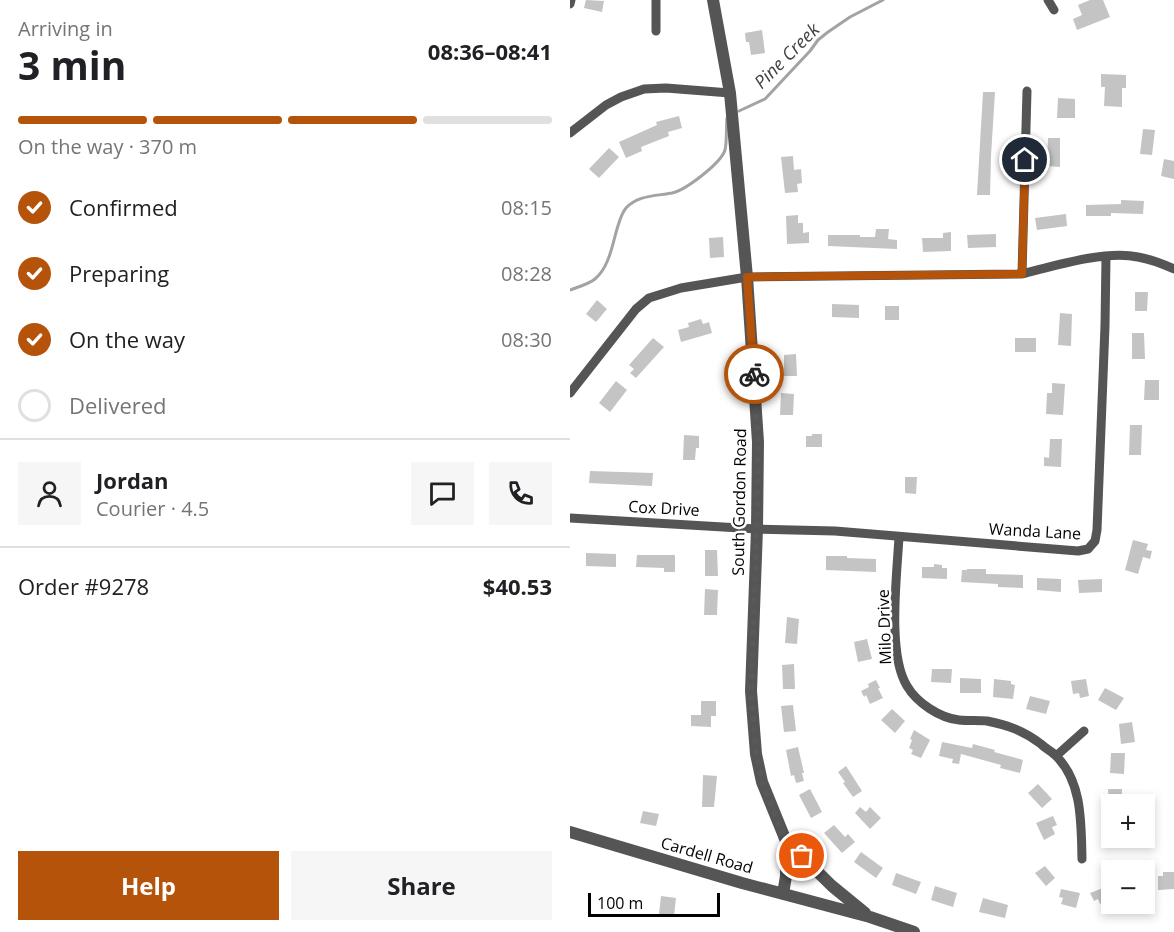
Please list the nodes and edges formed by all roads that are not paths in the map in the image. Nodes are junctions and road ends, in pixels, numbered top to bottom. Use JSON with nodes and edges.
{"nodes":[{"id":1,"x":571,"y":0,"type":"edge"},
{"id":2,"x":656,"y":0,"type":"edge"},
{"id":3,"x":713,"y":0,"type":"edge"},
{"id":4,"x":1048,"y":0,"type":"edge"},
{"id":5,"x":570,"y":4,"type":"edge"},
{"id":6,"x":1054,"y":10,"type":"dead end"},
{"id":7,"x":656,"y":31,"type":"dead end"},
{"id":8,"x":1027,"y":91,"type":"dead end"},
{"id":9,"x":730,"y":93,"type":"junction"},
{"id":10,"x":570,"y":133,"type":"edge"},
{"id":11,"x":1106,"y":257,"type":"junction"},
{"id":12,"x":1174,"y":269,"type":"edge"},
{"id":13,"x":1022,"y":274,"type":"junction"},
{"id":14,"x":747,"y":277,"type":"junction"},
{"id":15,"x":570,"y":393,"type":"edge"},
{"id":16,"x":570,"y":518,"type":"edge"},
{"id":17,"x":757,"y":528,"type":"junction"},
{"id":18,"x":899,"y":537,"type":"junction"},
{"id":19,"x":1084,"y":731,"type":"dead end"},
{"id":20,"x":1056,"y":756,"type":"junction"},
{"id":21,"x":570,"y":832,"type":"edge"},
{"id":22,"x":786,"y":842,"type":"junction"},
{"id":23,"x":1082,"y":859,"type":"dead end"},
{"id":24,"x":783,"y":894,"type":"junction"},
{"id":25,"x":870,"y":917,"type":"junction"},
{"id":26,"x":914,"y":932,"type":"edge"}],
"edges":[{"from":1,"to":5,"type":"street"},
{"from":2,"to":7,"type":"street"},
{"from":3,"to":9,"type":"street","name":"South Gordon Road"},
{"from":4,"to":6,"type":"street"},
{"from":8,"to":13,"type":"street"},
{"from":9,"to":10,"type":"street"},
{"from":9,"to":14,"type":"street","name":"South Gordon Road"},
{"from":11,"to":12,"type":"street"},
{"from":11,"to":13,"type":"street"},
{"from":11,"to":18,"type":"street","name":"Wanda Lane"},
{"from":13,"to":14,"type":"street"},
{"from":14,"to":15,"type":"street"},
{"from":14,"to":17,"type":"street","name":"South Gordon Road"},
{"from":16,"to":17,"type":"street","name":"Cox Drive"},
{"from":17,"to":18,"type":"street","name":"Wanda Lane"},
{"from":17,"to":22,"type":"street","name":"South Gordon Road"},
{"from":18,"to":20,"type":"street","name":"Milo Drive"},
{"from":19,"to":20,"type":"street"},
{"from":20,"to":23,"type":"street","name":"Milo Drive"},
{"from":21,"to":24,"type":"street","name":"Cardell Road"},
{"from":22,"to":24,"type":"street","name":"South Gordon Road"},
{"from":22,"to":25,"type":"street"},
{"from":24,"to":25,"type":"street","name":"Cardell Road"},
{"from":25,"to":26,"type":"street"}]}
